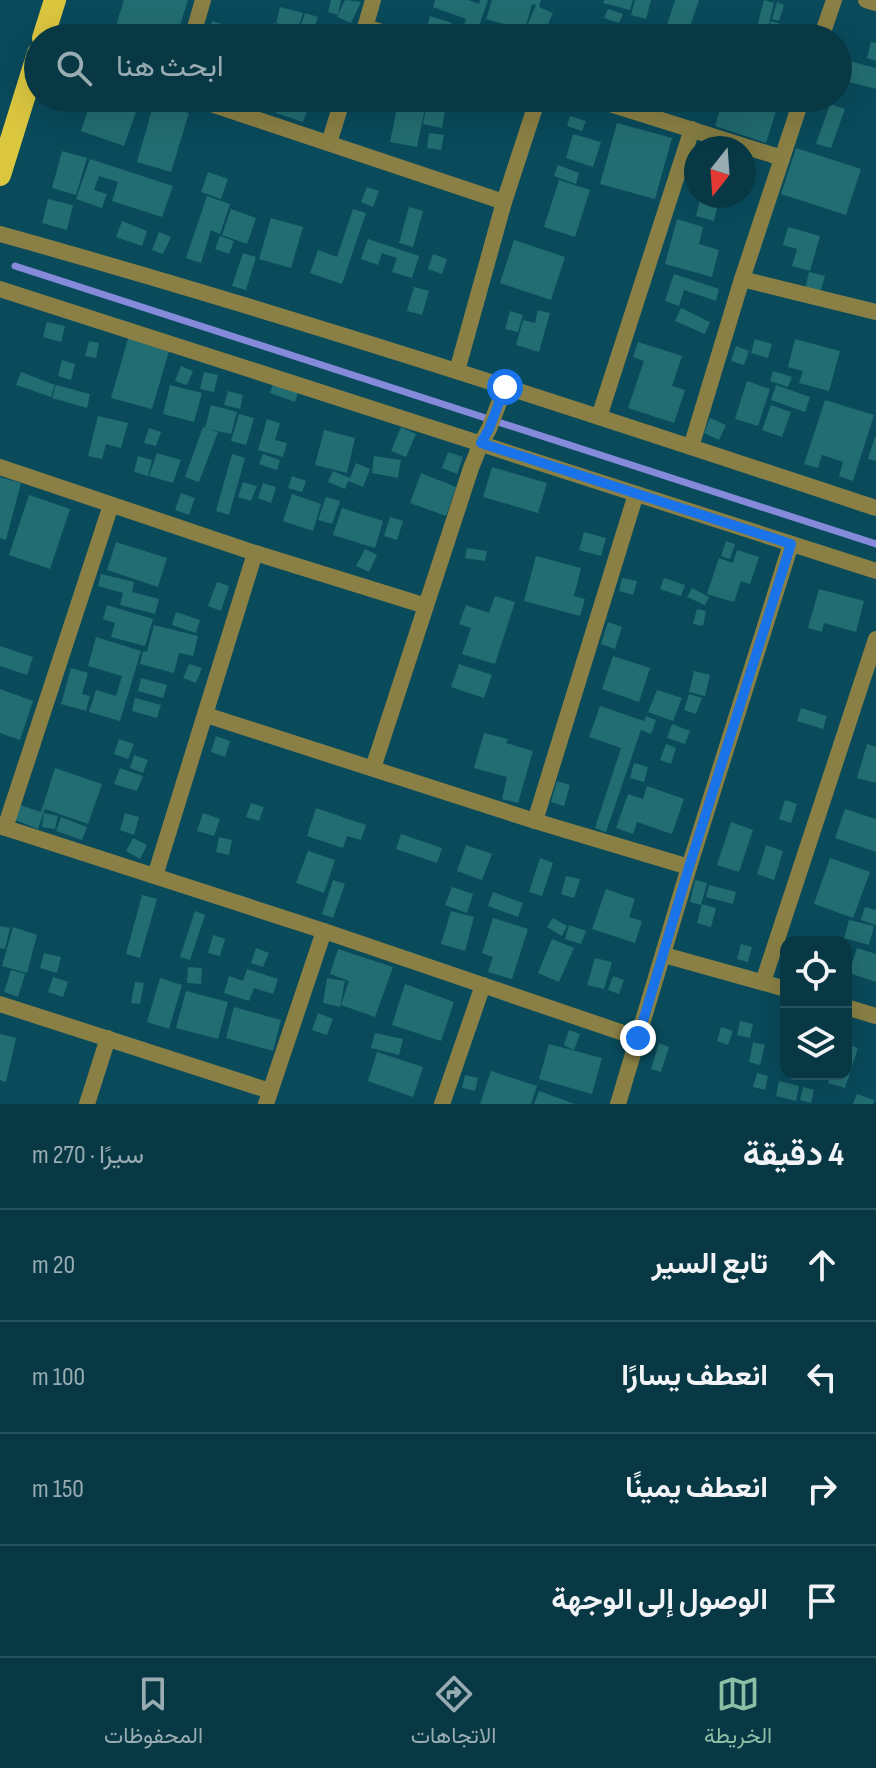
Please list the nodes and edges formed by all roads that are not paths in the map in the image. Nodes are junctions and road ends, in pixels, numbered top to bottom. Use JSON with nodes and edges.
{"nodes":[{"id":1,"x":55,"y":0,"type":"edge"},
{"id":2,"x":203,"y":0,"type":"edge"},
{"id":3,"x":373,"y":0,"type":"edge"},
{"id":4,"x":834,"y":0,"type":"edge"},
{"id":5,"x":866,"y":0,"type":"edge"},
{"id":6,"x":876,"y":3,"type":"edge"},
{"id":7,"x":47,"y":24,"type":"edge"},
{"id":8,"x":196,"y":24,"type":"edge"},
{"id":9,"x":366,"y":24,"type":"edge"},
{"id":10,"x":826,"y":24,"type":"edge"},
{"id":11,"x":24,"y":98,"type":"edge"},
{"id":12,"x":235,"y":112,"type":"edge"},
{"id":13,"x":339,"y":112,"type":"edge"},
{"id":14,"x":533,"y":112,"type":"edge"},
{"id":15,"x":637,"y":112,"type":"edge"},
{"id":16,"x":797,"y":112,"type":"edge"},
{"id":17,"x":692,"y":129,"type":"junction"},
{"id":18,"x":329,"y":143,"type":"junction"},
{"id":19,"x":782,"y":158,"type":"junction"},
{"id":20,"x":0,"y":175,"type":"edge"},
{"id":21,"x":504,"y":202,"type":"junction"},
{"id":22,"x":0,"y":234,"type":"edge"},
{"id":23,"x":742,"y":279,"type":"junction"},
{"id":24,"x":0,"y":289,"type":"edge"},
{"id":25,"x":876,"y":312,"type":"edge"},
{"id":26,"x":457,"y":371,"type":"junction"},
{"id":27,"x":505,"y":387,"type":"junction"},
{"id":28,"x":599,"y":417,"type":"junction"},
{"id":29,"x":481,"y":443,"type":"junction"},
{"id":30,"x":691,"y":447,"type":"junction"},
{"id":31,"x":0,"y":467,"type":"edge"},
{"id":32,"x":636,"y":494,"type":"junction"},
{"id":33,"x":111,"y":505,"type":"junction"},
{"id":34,"x":876,"y":508,"type":"edge"},
{"id":35,"x":791,"y":544,"type":"junction"},
{"id":36,"x":255,"y":553,"type":"junction"},
{"id":37,"x":876,"y":571,"type":"edge"},
{"id":38,"x":426,"y":606,"type":"junction"},
{"id":39,"x":876,"y":639,"type":"edge"},
{"id":40,"x":206,"y":715,"type":"junction"},
{"id":41,"x":373,"y":768,"type":"junction"},
{"id":42,"x":535,"y":821,"type":"junction"},
{"id":43,"x":3,"y":827,"type":"edge"},
{"id":44,"x":689,"y":867,"type":"junction"},
{"id":45,"x":155,"y":876,"type":"junction"},
{"id":46,"x":324,"y":931,"type":"junction"},
{"id":47,"x":664,"y":955,"type":"junction"},
{"id":48,"x":763,"y":982,"type":"junction"},
{"id":49,"x":483,"y":985,"type":"junction"},
{"id":50,"x":780,"y":987,"type":"edge"},
{"id":51,"x":0,"y":1004,"type":"edge"},
{"id":52,"x":849,"y":1008,"type":"edge"},
{"id":53,"x":876,"y":1016,"type":"edge"},
{"id":54,"x":108,"y":1038,"type":"junction"},
{"id":55,"x":638,"y":1038,"type":"junction"},
{"id":56,"x":268,"y":1098,"type":"edge"},
{"id":57,"x":87,"y":1104,"type":"edge"},
{"id":58,"x":442,"y":1104,"type":"edge"},
{"id":59,"x":618,"y":1104,"type":"edge"}],
"edges":[{"from":1,"to":7,"type":"highway"},
{"from":2,"to":8,"type":"street"},
{"from":3,"to":9,"type":"street"},
{"from":4,"to":10,"type":"street"},
{"from":5,"to":6,"type":"street"},
{"from":11,"to":20,"type":"highway"},
{"from":12,"to":18,"type":"street"},
{"from":13,"to":18,"type":"street"},
{"from":14,"to":21,"type":"street"},
{"from":15,"to":17,"type":"street"},
{"from":16,"to":19,"type":"street"},
{"from":17,"to":19,"type":"street"},
{"from":17,"to":28,"type":"street"},
{"from":18,"to":21,"type":"street"},
{"from":19,"to":23,"type":"street"},
{"from":21,"to":26,"type":"street"},
{"from":22,"to":26,"type":"street"},
{"from":23,"to":25,"type":"street"},
{"from":23,"to":30,"type":"street"},
{"from":24,"to":29,"type":"street"},
{"from":26,"to":27,"type":"street"},
{"from":27,"to":28,"type":"street"},
{"from":27,"to":29,"type":"street"},
{"from":28,"to":30,"type":"street"},
{"from":29,"to":32,"type":"street"},
{"from":29,"to":38,"type":"street"},
{"from":30,"to":34,"type":"street"},
{"from":31,"to":33,"type":"street"},
{"from":32,"to":35,"type":"street"},
{"from":32,"to":42,"type":"street"},
{"from":33,"to":36,"type":"street"},
{"from":33,"to":43,"type":"street"},
{"from":35,"to":37,"type":"street"},
{"from":35,"to":44,"type":"street"},
{"from":36,"to":38,"type":"street"},
{"from":36,"to":40,"type":"street"},
{"from":38,"to":41,"type":"street"},
{"from":39,"to":48,"type":"street"},
{"from":40,"to":41,"type":"street"},
{"from":40,"to":45,"type":"street"},
{"from":41,"to":42,"type":"street"},
{"from":42,"to":44,"type":"street"},
{"from":43,"to":45,"type":"street"},
{"from":44,"to":47,"type":"street"},
{"from":45,"to":46,"type":"street"},
{"from":46,"to":49,"type":"street"},
{"from":46,"to":56,"type":"street"},
{"from":47,"to":48,"type":"street"},
{"from":47,"to":55,"type":"street"},
{"from":48,"to":50,"type":"street"},
{"from":49,"to":55,"type":"street"},
{"from":49,"to":58,"type":"street"},
{"from":51,"to":54,"type":"street"},
{"from":52,"to":53,"type":"street"},
{"from":54,"to":56,"type":"street"},
{"from":54,"to":57,"type":"street"},
{"from":55,"to":59,"type":"street"}]}
